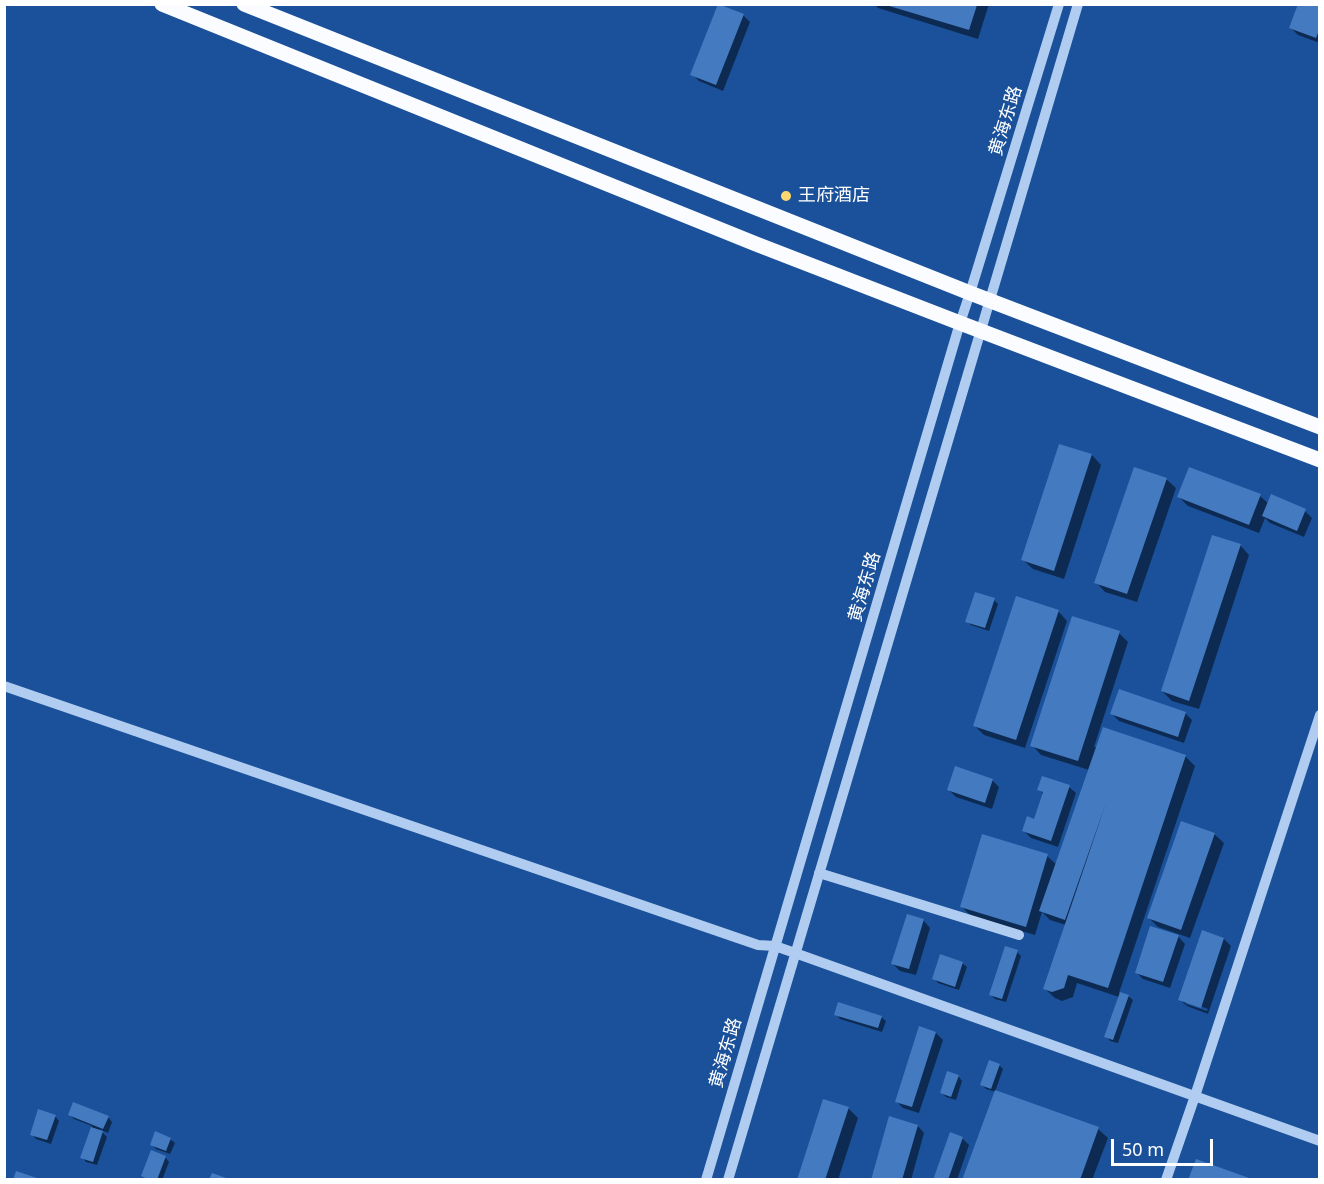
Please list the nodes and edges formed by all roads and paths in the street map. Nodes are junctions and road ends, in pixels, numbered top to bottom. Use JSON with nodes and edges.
{"nodes":[{"id":1,"x":162,"y":4,"type":"edge"},
{"id":2,"x":244,"y":4,"type":"edge"},
{"id":3,"x":1059,"y":4,"type":"edge"},
{"id":4,"x":1078,"y":4,"type":"edge"},
{"id":5,"x":970,"y":293,"type":"junction"},
{"id":6,"x":990,"y":300,"type":"junction"},
{"id":7,"x":960,"y":323,"type":"junction"},
{"id":8,"x":980,"y":331,"type":"junction"},
{"id":9,"x":1320,"y":427,"type":"edge"},
{"id":10,"x":1320,"y":460,"type":"edge"},
{"id":11,"x":4,"y":686,"type":"edge"},
{"id":12,"x":1320,"y":715,"type":"edge"},
{"id":13,"x":819,"y":873,"type":"junction"},
{"id":14,"x":1019,"y":935,"type":"dead end"},
{"id":15,"x":775,"y":946,"type":"junction"},
{"id":16,"x":795,"y":953,"type":"junction"},
{"id":17,"x":1195,"y":1096,"type":"junction"},
{"id":18,"x":1320,"y":1141,"type":"edge"},
{"id":19,"x":706,"y":1179,"type":"edge"},
{"id":20,"x":728,"y":1179,"type":"edge"},
{"id":21,"x":1166,"y":1179,"type":"edge"}],
"edges":[{"from":1,"to":7,"type":"main road"},
{"from":2,"to":5,"type":"main road"},
{"from":3,"to":5,"type":"street","name":"黄海东路"},
{"from":4,"to":6,"type":"street","name":"黄海东路"},
{"from":5,"to":6,"type":"main road"},
{"from":5,"to":7,"type":"street","name":"黄海东路"},
{"from":6,"to":8,"type":"street","name":"黄海东路"},
{"from":6,"to":9,"type":"main road"},
{"from":7,"to":8,"type":"main road"},
{"from":7,"to":15,"type":"street","name":"黄海东路"},
{"from":8,"to":10,"type":"main road"},
{"from":8,"to":13,"type":"street","name":"黄海东路"},
{"from":11,"to":15,"type":"street"},
{"from":12,"to":17,"type":"street"},
{"from":13,"to":14,"type":"street"},
{"from":13,"to":16,"type":"street","name":"黄海东路"},
{"from":15,"to":16,"type":"street"},
{"from":15,"to":19,"type":"street","name":"黄海东路"},
{"from":16,"to":17,"type":"street"},
{"from":16,"to":20,"type":"street","name":"黄海东路"},
{"from":17,"to":18,"type":"street"},
{"from":17,"to":21,"type":"street"}]}
